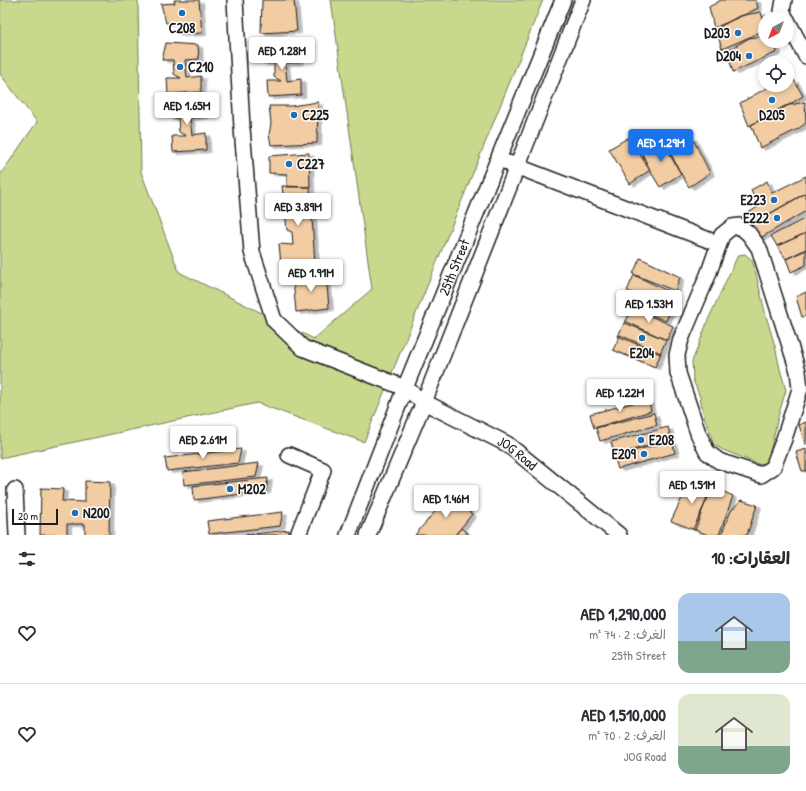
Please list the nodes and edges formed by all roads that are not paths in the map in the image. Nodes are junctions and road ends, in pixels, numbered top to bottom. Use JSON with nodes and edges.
{"nodes":[{"id":1,"x":235,"y":0,"type":"edge"},
{"id":2,"x":563,"y":0,"type":"edge"},
{"id":3,"x":583,"y":0,"type":"edge"},
{"id":4,"x":784,"y":0,"type":"edge"},
{"id":5,"x":783,"y":12,"type":"edge"},
{"id":6,"x":794,"y":33,"type":"edge"},
{"id":7,"x":806,"y":56,"type":"edge"},
{"id":8,"x":498,"y":159,"type":"junction"},
{"id":9,"x":517,"y":167,"type":"junction"},
{"id":10,"x":719,"y":244,"type":"junction"},
{"id":11,"x":405,"y":388,"type":"junction"},
{"id":12,"x":424,"y":402,"type":"junction"},
{"id":13,"x":289,"y":455,"type":"dead end"},
{"id":14,"x":15,"y":490,"type":"dead end"},
{"id":15,"x":17,"y":535,"type":"edge"},
{"id":16,"x":298,"y":535,"type":"edge"},
{"id":17,"x":348,"y":535,"type":"edge"},
{"id":18,"x":368,"y":535,"type":"edge"},
{"id":19,"x":619,"y":535,"type":"edge"}],
"edges":[{"from":1,"to":11,"type":"street","name":"JOG Road"},
{"from":2,"to":8,"type":"street","name":"25th Street"},
{"from":3,"to":9,"type":"street","name":"25th Street"},
{"from":4,"to":5,"type":"street"},
{"from":6,"to":7,"type":"street"},
{"from":8,"to":9,"type":"street"},
{"from":8,"to":11,"type":"street","name":"25th Street"},
{"from":9,"to":10,"type":"street"},
{"from":9,"to":12,"type":"street","name":"25th Street"},
{"from":10,"to":10,"type":"street"},
{"from":11,"to":12,"type":"street","name":"JOG Road"},
{"from":11,"to":17,"type":"street","name":"25th Street"},
{"from":12,"to":18,"type":"street","name":"25th Street"},
{"from":12,"to":19,"type":"street","name":"JOG Road"},
{"from":13,"to":16,"type":"street"},
{"from":14,"to":15,"type":"street"}]}
